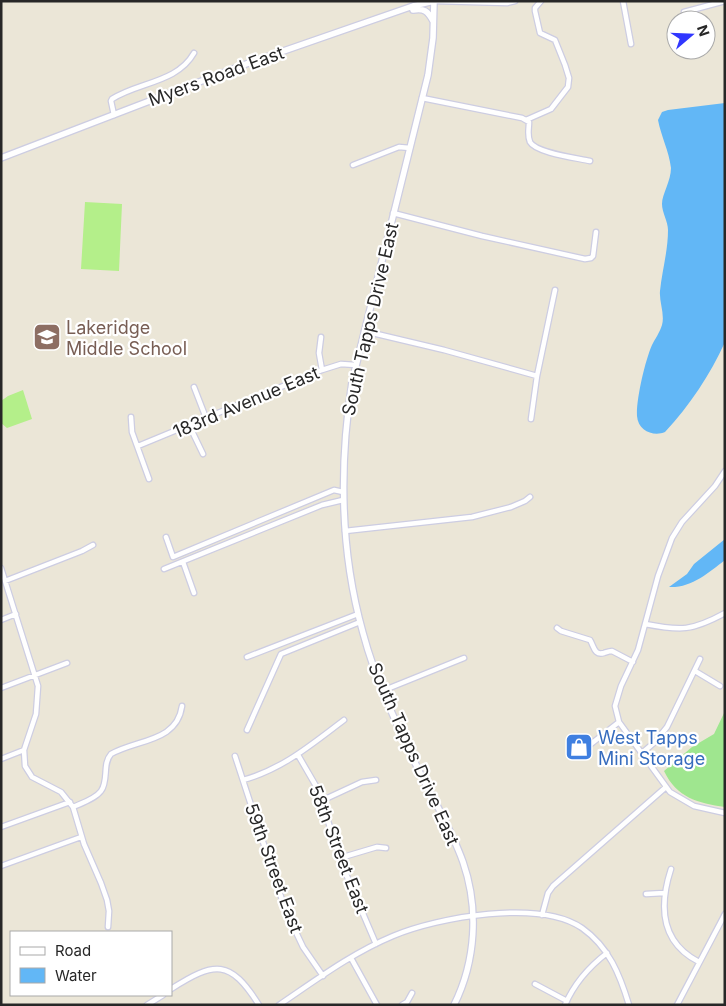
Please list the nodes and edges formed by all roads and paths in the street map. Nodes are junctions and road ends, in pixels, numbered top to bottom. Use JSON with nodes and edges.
{"nodes":[{"id":1,"x":434,"y":1,"type":"edge"},
{"id":2,"x":514,"y":1,"type":"edge"},
{"id":3,"x":541,"y":1,"type":"edge"},
{"id":4,"x":623,"y":1,"type":"edge"},
{"id":5,"x":725,"y":1,"type":"edge"},
{"id":6,"x":704,"y":4,"type":"edge"},
{"id":7,"x":401,"y":10,"type":"junction"},
{"id":8,"x":689,"y":10,"type":"edge"},
{"id":9,"x":434,"y":22,"type":"junction"},
{"id":10,"x":631,"y":44,"type":"dead end"},
{"id":11,"x":194,"y":53,"type":"dead end"},
{"id":12,"x":422,"y":98,"type":"junction"},
{"id":13,"x":114,"y":115,"type":"junction"},
{"id":14,"x":526,"y":120,"type":"junction"},
{"id":15,"x":410,"y":148,"type":"junction"},
{"id":16,"x":1,"y":158,"type":"edge"},
{"id":17,"x":590,"y":161,"type":"dead end"},
{"id":18,"x":352,"y":165,"type":"dead end"},
{"id":19,"x":393,"y":213,"type":"junction"},
{"id":20,"x":596,"y":232,"type":"dead end"},
{"id":21,"x":555,"y":290,"type":"dead end"},
{"id":22,"x":364,"y":331,"type":"junction"},
{"id":23,"x":321,"y":338,"type":"dead end"},
{"id":24,"x":356,"y":365,"type":"junction"},
{"id":25,"x":322,"y":370,"type":"junction"},
{"id":26,"x":537,"y":376,"type":"junction"},
{"id":27,"x":194,"y":387,"type":"dead end"},
{"id":28,"x":131,"y":418,"type":"dead end"},
{"id":29,"x":206,"y":418,"type":"junction"},
{"id":30,"x":531,"y":418,"type":"dead end"},
{"id":31,"x":190,"y":425,"type":"junction"},
{"id":32,"x":138,"y":446,"type":"junction"},
{"id":33,"x":202,"y":454,"type":"dead end"},
{"id":34,"x":725,"y":471,"type":"edge"},
{"id":35,"x":149,"y":478,"type":"dead end"},
{"id":36,"x":343,"y":492,"type":"junction"},
{"id":37,"x":530,"y":497,"type":"dead end"},
{"id":38,"x":343,"y":500,"type":"junction"},
{"id":39,"x":345,"y":531,"type":"junction"},
{"id":40,"x":166,"y":537,"type":"dead end"},
{"id":41,"x":183,"y":562,"type":"junction"},
{"id":42,"x":1,"y":568,"type":"edge"},
{"id":43,"x":164,"y":568,"type":"dead end"},
{"id":44,"x":5,"y":579,"type":"junction"},
{"id":45,"x":194,"y":593,"type":"dead end"},
{"id":46,"x":725,"y":613,"type":"edge"},
{"id":47,"x":16,"y":614,"type":"junction"},
{"id":48,"x":358,"y":614,"type":"junction"},
{"id":49,"x":1,"y":620,"type":"edge"},
{"id":50,"x":360,"y":622,"type":"junction"},
{"id":51,"x":645,"y":624,"type":"junction"},
{"id":52,"x":557,"y":628,"type":"dead end"},
{"id":53,"x":247,"y":658,"type":"dead end"},
{"id":54,"x":464,"y":658,"type":"dead end"},
{"id":55,"x":700,"y":659,"type":"dead end"},
{"id":56,"x":633,"y":662,"type":"junction"},
{"id":57,"x":67,"y":663,"type":"dead end"},
{"id":58,"x":695,"y":671,"type":"junction"},
{"id":59,"x":36,"y":675,"type":"junction"},
{"id":60,"x":720,"y":686,"type":"dead end"},
{"id":61,"x":1,"y":688,"type":"edge"},
{"id":62,"x":382,"y":691,"type":"junction"},
{"id":63,"x":182,"y":706,"type":"dead end"},
{"id":64,"x":344,"y":720,"type":"dead end"},
{"id":65,"x":619,"y":722,"type":"junction"},
{"id":66,"x":247,"y":730,"type":"dead end"},
{"id":67,"x":24,"y":750,"type":"junction"},
{"id":68,"x":582,"y":750,"type":"dead end"},
{"id":69,"x":642,"y":753,"type":"junction"},
{"id":70,"x":298,"y":755,"type":"junction"},
{"id":71,"x":235,"y":756,"type":"dead end"},
{"id":72,"x":1,"y":759,"type":"edge"},
{"id":73,"x":243,"y":780,"type":"junction"},
{"id":74,"x":376,"y":780,"type":"dead end"},
{"id":75,"x":666,"y":787,"type":"junction"},
{"id":76,"x":321,"y":801,"type":"junction"},
{"id":77,"x":70,"y":802,"type":"junction"},
{"id":78,"x":73,"y":807,"type":"junction"},
{"id":79,"x":725,"y":814,"type":"edge"},
{"id":80,"x":1,"y":827,"type":"edge"},
{"id":81,"x":81,"y":837,"type":"junction"},
{"id":82,"x":386,"y":848,"type":"dead end"},
{"id":83,"x":340,"y":858,"type":"junction"},
{"id":84,"x":1,"y":866,"type":"edge"},
{"id":85,"x":671,"y":869,"type":"dead end"},
{"id":86,"x":664,"y":893,"type":"junction"},
{"id":87,"x":646,"y":894,"type":"dead end"},
{"id":88,"x":725,"y":914,"type":"edge"},
{"id":89,"x":473,"y":915,"type":"junction"},
{"id":90,"x":542,"y":915,"type":"junction"},
{"id":91,"x":108,"y":927,"type":"dead end"},
{"id":92,"x":376,"y":944,"type":"junction"},
{"id":93,"x":607,"y":953,"type":"junction"},
{"id":94,"x":351,"y":958,"type":"junction"},
{"id":95,"x":699,"y":962,"type":"junction"},
{"id":96,"x":323,"y":976,"type":"junction"},
{"id":97,"x":536,"y":984,"type":"dead end"},
{"id":98,"x":172,"y":988,"type":"edge"},
{"id":99,"x":412,"y":993,"type":"dead end"},
{"id":100,"x":162,"y":996,"type":"edge"},
{"id":101,"x":566,"y":1003,"type":"edge"},
{"id":102,"x":148,"y":1005,"type":"edge"},
{"id":103,"x":260,"y":1005,"type":"edge"},
{"id":104,"x":279,"y":1005,"type":"edge"},
{"id":105,"x":378,"y":1005,"type":"edge"},
{"id":106,"x":402,"y":1005,"type":"edge"},
{"id":107,"x":454,"y":1005,"type":"edge"},
{"id":108,"x":629,"y":1005,"type":"edge"},
{"id":109,"x":677,"y":1005,"type":"edge"}],
"edges":[{"from":1,"to":2,"type":"street"},
{"from":1,"to":7,"type":"street","name":"Myers Road East"},
{"from":1,"to":9,"type":"street","name":"South Tapps Drive East"},
{"from":3,"to":14,"type":"street"},
{"from":4,"to":10,"type":"street"},
{"from":5,"to":6,"type":"street"},
{"from":6,"to":8,"type":"street"},
{"from":7,"to":9,"type":"street"},
{"from":7,"to":13,"type":"street","name":"Myers Road East"},
{"from":9,"to":12,"type":"street","name":"South Tapps Drive East"},
{"from":11,"to":13,"type":"street"},
{"from":12,"to":14,"type":"street"},
{"from":12,"to":15,"type":"street","name":"South Tapps Drive East"},
{"from":13,"to":16,"type":"street","name":"Myers Road East"},
{"from":14,"to":17,"type":"street"},
{"from":15,"to":18,"type":"street"},
{"from":15,"to":19,"type":"street","name":"South Tapps Drive East"},
{"from":19,"to":20,"type":"street"},
{"from":19,"to":22,"type":"street","name":"South Tapps Drive East"},
{"from":21,"to":26,"type":"street"},
{"from":22,"to":24,"type":"street","name":"South Tapps Drive East"},
{"from":22,"to":26,"type":"street"},
{"from":23,"to":25,"type":"street"},
{"from":24,"to":25,"type":"street","name":"183rd Avenue East"},
{"from":24,"to":36,"type":"street","name":"South Tapps Drive East"},
{"from":25,"to":29,"type":"street","name":"183rd Avenue East"},
{"from":26,"to":30,"type":"street"},
{"from":27,"to":29,"type":"street"},
{"from":28,"to":32,"type":"street"},
{"from":29,"to":31,"type":"street","name":"183rd Avenue East"},
{"from":31,"to":32,"type":"street","name":"183rd Avenue East"},
{"from":31,"to":33,"type":"street"},
{"from":32,"to":35,"type":"street"},
{"from":34,"to":51,"type":"street"},
{"from":36,"to":38,"type":"street","name":"South Tapps Drive East"},
{"from":36,"to":40,"type":"street"},
{"from":37,"to":39,"type":"street"},
{"from":38,"to":39,"type":"street","name":"South Tapps Drive East"},
{"from":38,"to":41,"type":"street"},
{"from":39,"to":48,"type":"street","name":"South Tapps Drive East"},
{"from":41,"to":43,"type":"street"},
{"from":41,"to":45,"type":"street"},
{"from":42,"to":44,"type":"street"},
{"from":44,"to":44,"type":"street"},
{"from":44,"to":47,"type":"street"},
{"from":46,"to":51,"type":"street"},
{"from":47,"to":49,"type":"street"},
{"from":47,"to":59,"type":"street"},
{"from":48,"to":50,"type":"street","name":"South Tapps Drive East"},
{"from":48,"to":53,"type":"street"},
{"from":50,"to":62,"type":"street","name":"South Tapps Drive East"},
{"from":50,"to":66,"type":"street"},
{"from":51,"to":56,"type":"street"},
{"from":52,"to":56,"type":"street"},
{"from":54,"to":62,"type":"street"},
{"from":55,"to":58,"type":"street"},
{"from":56,"to":65,"type":"street"},
{"from":57,"to":59,"type":"street"},
{"from":58,"to":60,"type":"street"},
{"from":58,"to":69,"type":"street"},
{"from":59,"to":61,"type":"street"},
{"from":59,"to":67,"type":"street"},
{"from":62,"to":89,"type":"street","name":"South Tapps Drive East"},
{"from":63,"to":78,"type":"street"},
{"from":64,"to":70,"type":"street"},
{"from":65,"to":68,"type":"street"},
{"from":65,"to":69,"type":"street"},
{"from":67,"to":72,"type":"street"},
{"from":67,"to":77,"type":"street"},
{"from":69,"to":75,"type":"street"},
{"from":70,"to":73,"type":"street"},
{"from":70,"to":76,"type":"street","name":"58th Street East"},
{"from":71,"to":73,"type":"street","name":"59th Street East"},
{"from":73,"to":96,"type":"street","name":"59th Street East"},
{"from":74,"to":76,"type":"street"},
{"from":75,"to":79,"type":"street"},
{"from":75,"to":90,"type":"street"},
{"from":76,"to":83,"type":"street","name":"58th Street East"},
{"from":77,"to":78,"type":"street"},
{"from":77,"to":80,"type":"street"},
{"from":78,"to":81,"type":"street"},
{"from":81,"to":84,"type":"street"},
{"from":81,"to":91,"type":"street"},
{"from":82,"to":83,"type":"street"},
{"from":83,"to":92,"type":"street","name":"58th Street East"},
{"from":85,"to":86,"type":"street"},
{"from":86,"to":87,"type":"street"},
{"from":86,"to":95,"type":"street"},
{"from":88,"to":95,"type":"street"},
{"from":89,"to":90,"type":"street"},
{"from":89,"to":92,"type":"street"},
{"from":89,"to":107,"type":"street","name":"South Tapps Drive East"},
{"from":90,"to":93,"type":"street"},
{"from":92,"to":94,"type":"street"},
{"from":93,"to":101,"type":"street"},
{"from":93,"to":108,"type":"street"},
{"from":94,"to":96,"type":"street"},
{"from":94,"to":105,"type":"street"},
{"from":95,"to":109,"type":"street"},
{"from":96,"to":104,"type":"street"},
{"from":97,"to":101,"type":"street"},
{"from":98,"to":103,"type":"street"},
{"from":99,"to":106,"type":"street"},
{"from":100,"to":102,"type":"street"}]}
